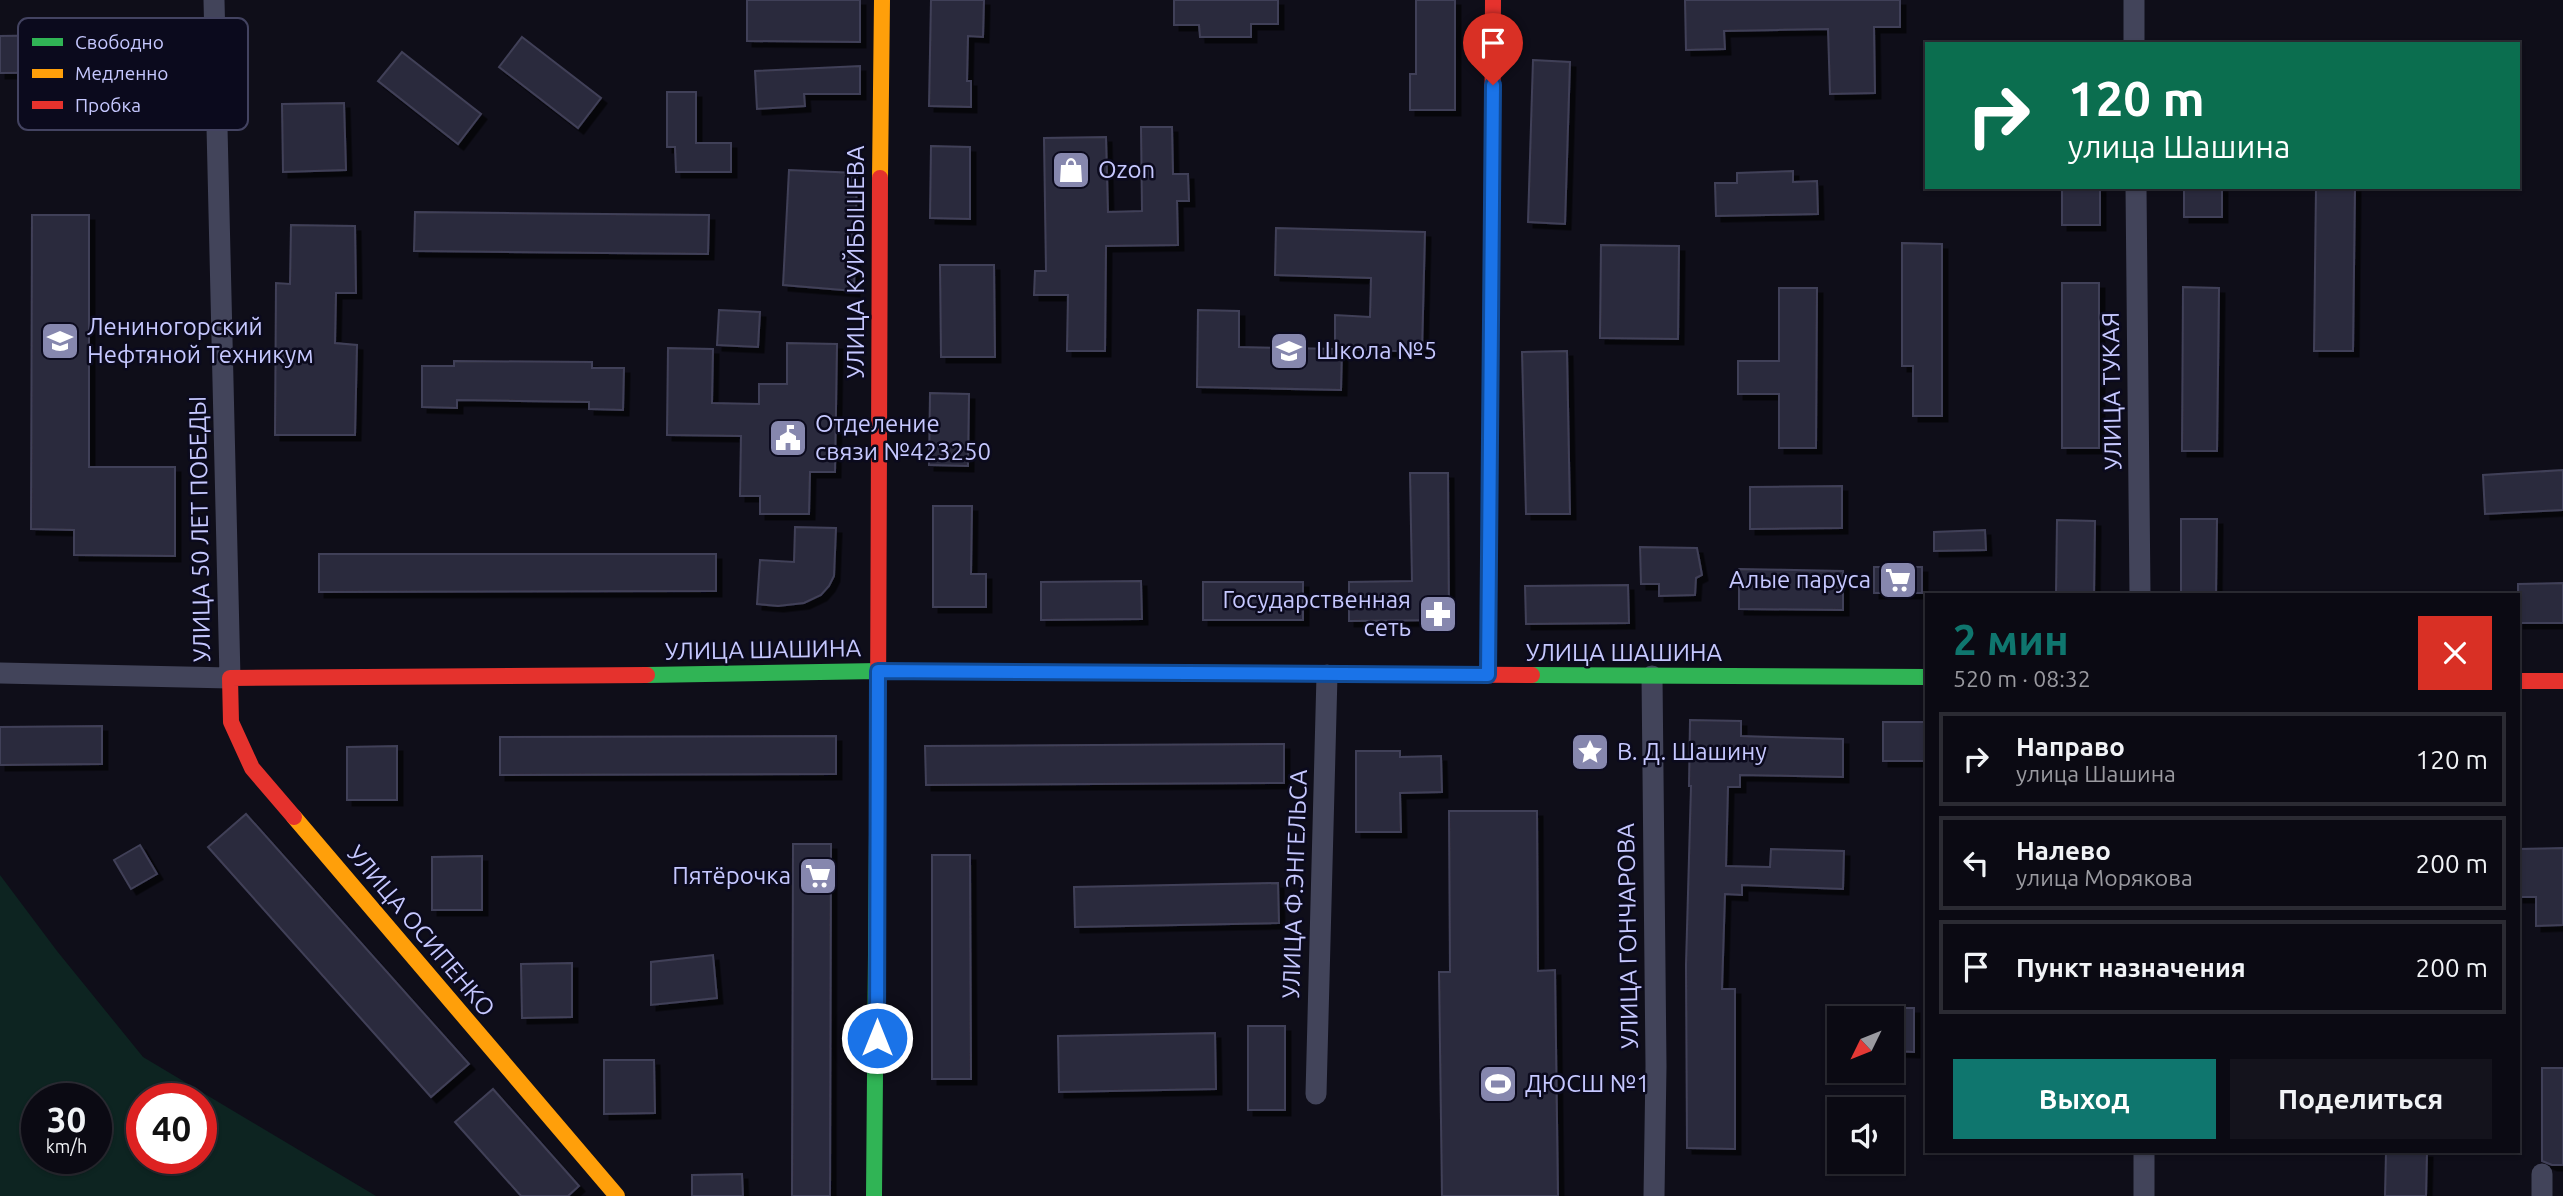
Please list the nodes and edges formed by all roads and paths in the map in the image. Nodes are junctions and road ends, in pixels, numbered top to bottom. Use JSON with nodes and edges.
{"nodes":[{"id":1,"x":214,"y":0,"type":"edge"},
{"id":2,"x":882,"y":0,"type":"edge"},
{"id":3,"x":1493,"y":0,"type":"edge"},
{"id":4,"x":2134,"y":0,"type":"edge"},
{"id":5,"x":214,"y":18,"type":"edge"},
{"id":6,"x":2134,"y":42,"type":"edge"},
{"id":7,"x":217,"y":130,"type":"edge"},
{"id":8,"x":2136,"y":189,"type":"edge"},
{"id":9,"x":2140,"y":593,"type":"edge"},
{"id":10,"x":878,"y":671,"type":"junction"},
{"id":11,"x":0,"y":673,"type":"edge"},
{"id":12,"x":1327,"y":675,"type":"junction"},
{"id":13,"x":1488,"y":675,"type":"junction"},
{"id":14,"x":1652,"y":676,"type":"junction"},
{"id":15,"x":1925,"y":677,"type":"edge"},
{"id":16,"x":230,"y":678,"type":"junction"},
{"id":17,"x":2520,"y":681,"type":"edge"},
{"id":18,"x":2563,"y":681,"type":"edge"},
{"id":19,"x":1316,"y":1094,"type":"dead end"},
{"id":20,"x":2144,"y":1153,"type":"edge"},
{"id":21,"x":2542,"y":1174,"type":"dead end"},
{"id":22,"x":617,"y":1196,"type":"edge"},
{"id":23,"x":874,"y":1196,"type":"edge"},
{"id":24,"x":1654,"y":1196,"type":"edge"},
{"id":25,"x":2144,"y":1196,"type":"edge"},
{"id":26,"x":2542,"y":1196,"type":"edge"}],
"edges":[{"from":1,"to":5,"type":"street","name":"УЛИЦА 50 ЛЕТ ПОБЕДЫ"},
{"from":2,"to":10,"type":"main road","name":"УЛИЦА КУЙБЫШЕВА"},
{"from":3,"to":13,"type":"main road"},
{"from":4,"to":6,"type":"street"},
{"from":7,"to":16,"type":"street","name":"УЛИЦА 50 ЛЕТ ПОБЕДЫ"},
{"from":8,"to":9,"type":"street","name":"УЛИЦА ТУКАЯ"},
{"from":10,"to":12,"type":"main road","name":"УЛИЦА ШАШИНА"},
{"from":10,"to":16,"type":"main road","name":"УЛИЦА ШАШИНА"},
{"from":10,"to":23,"type":"main road","name":"УЛИЦА КУЙБЫШЕВА"},
{"from":11,"to":16,"type":"street"},
{"from":12,"to":13,"type":"main road","name":"УЛИЦА ШАШИНА"},
{"from":12,"to":19,"type":"street","name":"УЛИЦА Ф.ЭНГЕЛЬСА"},
{"from":13,"to":14,"type":"main road","name":"УЛИЦА ШАШИНА"},
{"from":14,"to":15,"type":"main road","name":"УЛИЦА ШАШИНА"},
{"from":14,"to":24,"type":"street","name":"УЛИЦА ГОНЧАРОВА"},
{"from":16,"to":22,"type":"main road","name":"УЛИЦА ОСИПЕНКО"},
{"from":17,"to":18,"type":"main road"},
{"from":20,"to":25,"type":"street"},
{"from":21,"to":26,"type":"street"}]}
